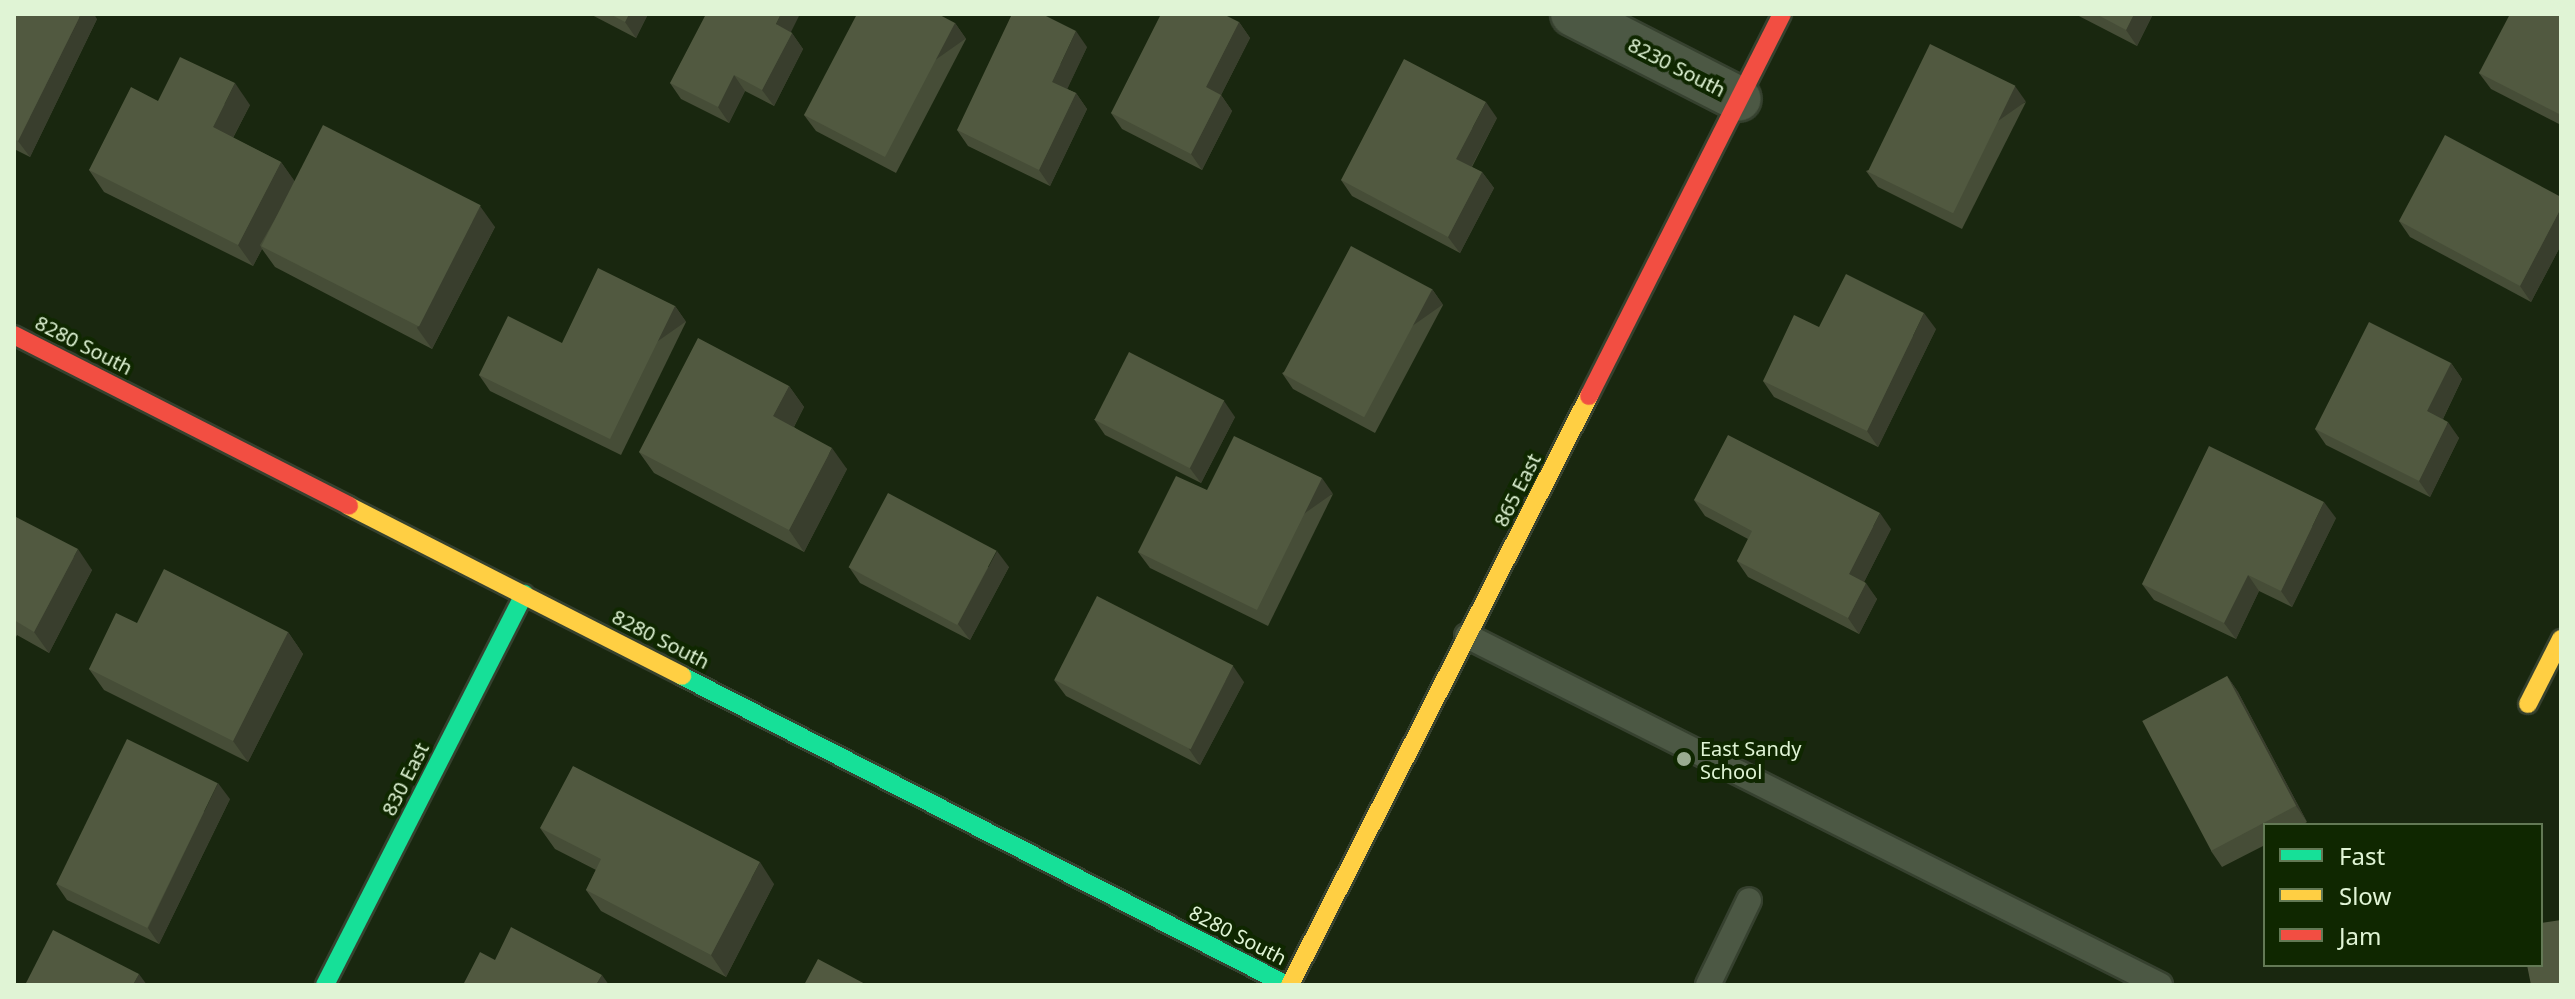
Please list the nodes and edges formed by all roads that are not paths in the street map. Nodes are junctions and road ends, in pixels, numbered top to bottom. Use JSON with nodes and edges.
{"nodes":[{"id":1,"x":1573,"y":14,"type":"edge"},
{"id":2,"x":1782,"y":14,"type":"edge"},
{"id":3,"x":1739,"y":99,"type":"junction"},
{"id":4,"x":14,"y":335,"type":"edge"},
{"id":5,"x":524,"y":594,"type":"junction"},
{"id":6,"x":1467,"y":636,"type":"junction"},
{"id":7,"x":2561,"y":639,"type":"edge"},
{"id":8,"x":2528,"y":704,"type":"dead end"},
{"id":9,"x":1749,"y":900,"type":"dead end"},
{"id":10,"x":325,"y":985,"type":"edge"},
{"id":11,"x":1289,"y":985,"type":"edge"},
{"id":12,"x":1708,"y":985,"type":"edge"},
{"id":13,"x":2160,"y":985,"type":"edge"}],
"edges":[{"from":1,"to":3,"type":"street","name":"8230 South"},
{"from":2,"to":3,"type":"street","name":"865 East"},
{"from":3,"to":6,"type":"street","name":"865 East"},
{"from":4,"to":5,"type":"street","name":"8280 South"},
{"from":5,"to":10,"type":"street","name":"830 East"},
{"from":5,"to":11,"type":"street","name":"8280 South"},
{"from":6,"to":11,"type":"street","name":"865 East"},
{"from":6,"to":13,"type":"lane"},
{"from":7,"to":8,"type":"street"},
{"from":9,"to":12,"type":"lane"}]}
